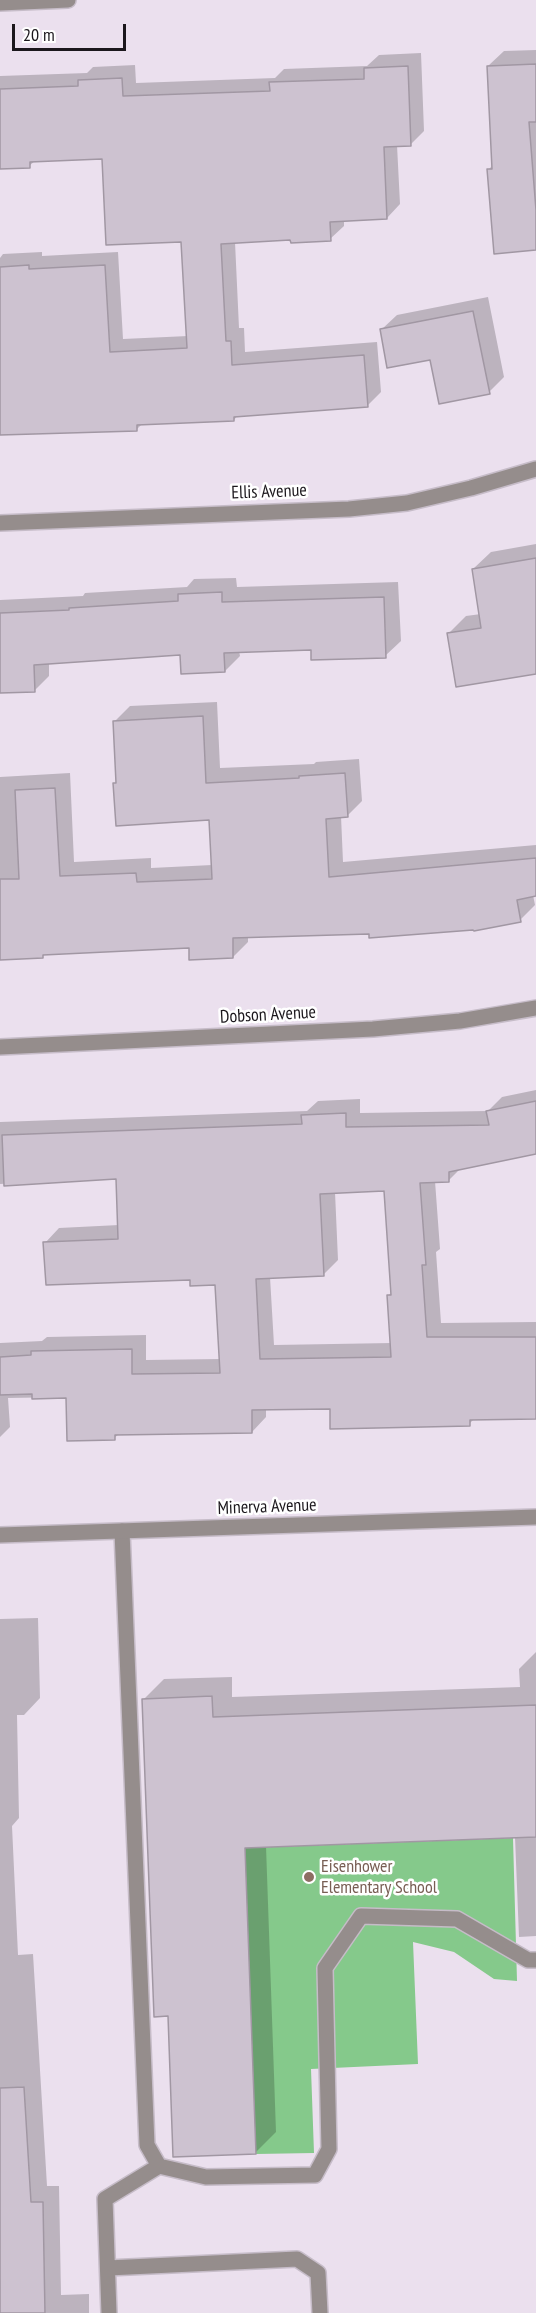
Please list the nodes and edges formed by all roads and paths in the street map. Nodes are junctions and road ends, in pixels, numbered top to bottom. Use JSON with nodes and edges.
{"nodes":[{"id":1,"x":68,"y":0,"type":"edge"},
{"id":2,"x":0,"y":3,"type":"edge"},
{"id":3,"x":536,"y":469,"type":"edge"},
{"id":4,"x":0,"y":523,"type":"edge"},
{"id":5,"x":536,"y":1008,"type":"edge"},
{"id":6,"x":0,"y":1047,"type":"edge"},
{"id":7,"x":536,"y":1517,"type":"edge"},
{"id":8,"x":122,"y":1531,"type":"junction"},
{"id":9,"x":0,"y":1535,"type":"edge"},
{"id":10,"x":536,"y":1960,"type":"edge"},
{"id":11,"x":159,"y":2166,"type":"junction"},
{"id":12,"x":108,"y":2268,"type":"junction"},
{"id":13,"x":109,"y":2313,"type":"edge"},
{"id":14,"x":320,"y":2313,"type":"edge"}],
"edges":[{"from":1,"to":2,"type":"street"},
{"from":3,"to":4,"type":"street","name":"Ellis Avenue"},
{"from":5,"to":6,"type":"street","name":"Dobson Avenue"},
{"from":7,"to":8,"type":"street","name":"Minerva Avenue"},
{"from":8,"to":9,"type":"street","name":"Minerva Avenue"},
{"from":8,"to":11,"type":"street"},
{"from":10,"to":11,"type":"street"},
{"from":11,"to":12,"type":"street"},
{"from":12,"to":13,"type":"street"},
{"from":12,"to":14,"type":"street"}]}
